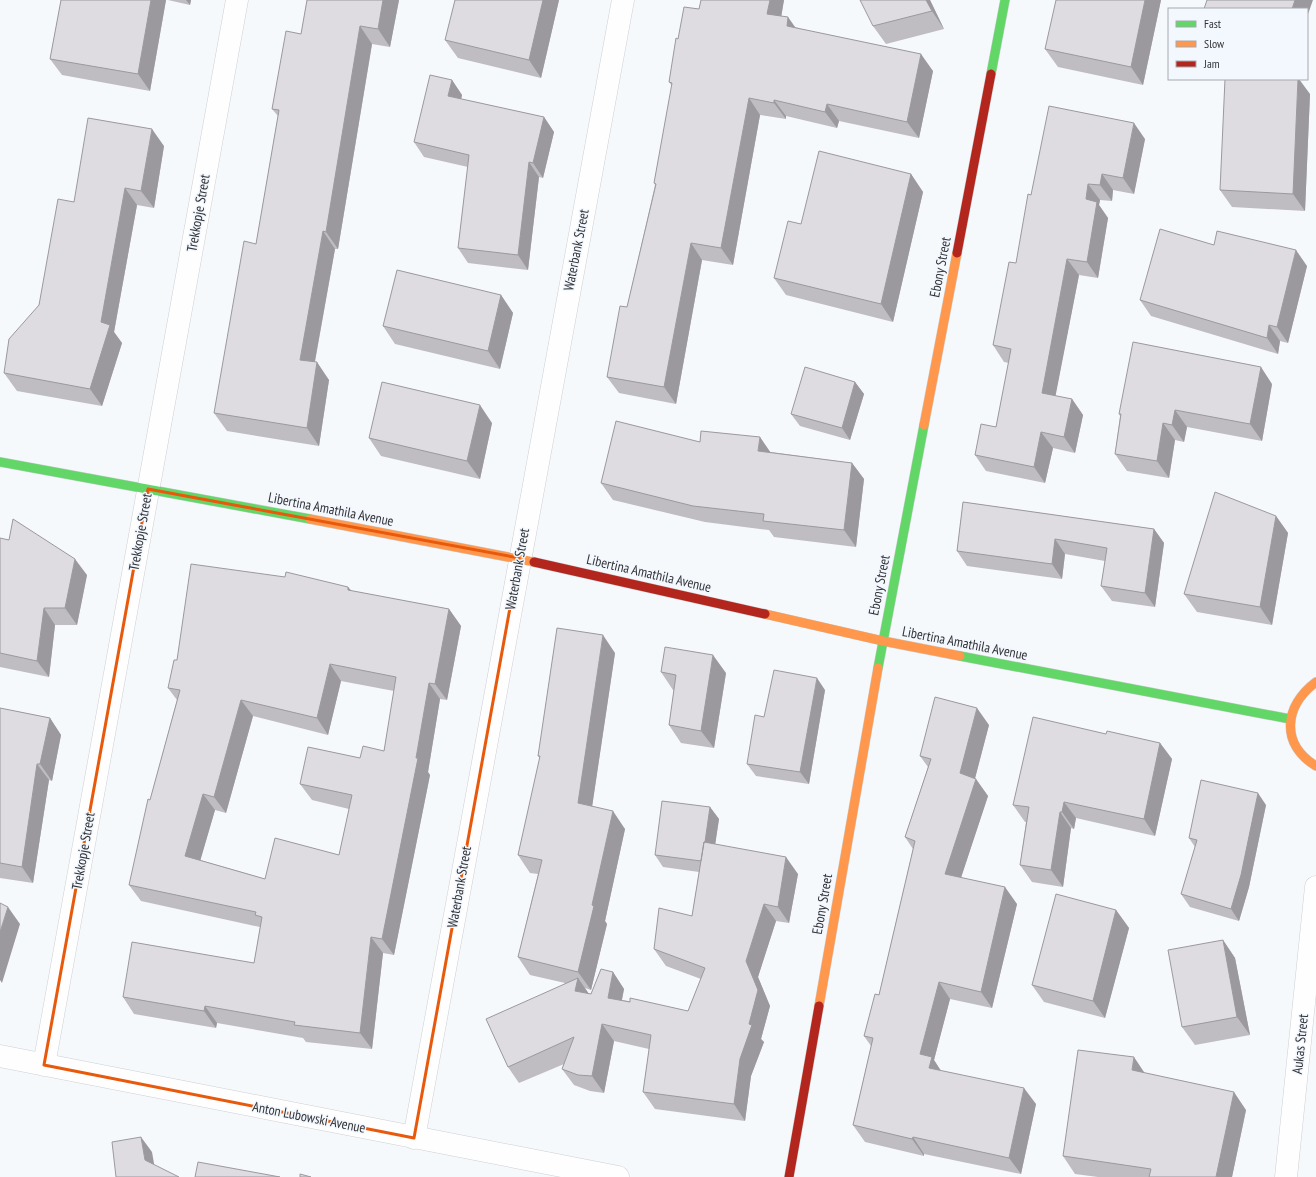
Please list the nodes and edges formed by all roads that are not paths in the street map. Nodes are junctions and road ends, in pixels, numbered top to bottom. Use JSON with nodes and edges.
{"nodes":[{"id":1,"x":237,"y":0,"type":"edge"},
{"id":2,"x":623,"y":0,"type":"edge"},
{"id":3,"x":1005,"y":0,"type":"edge"},
{"id":4,"x":0,"y":462,"type":"edge"},
{"id":5,"x":148,"y":488,"type":"junction"},
{"id":6,"x":519,"y":558,"type":"junction"},
{"id":7,"x":883,"y":641,"type":"junction"},
{"id":8,"x":1316,"y":682,"type":"edge"},
{"id":9,"x":1290,"y":719,"type":"junction"},
{"id":10,"x":1316,"y":766,"type":"edge"},
{"id":11,"x":1316,"y":887,"type":"edge"},
{"id":12,"x":0,"y":1056,"type":"edge"},
{"id":13,"x":44,"y":1065,"type":"junction"},
{"id":14,"x":414,"y":1138,"type":"junction"},
{"id":15,"x":618,"y":1177,"type":"edge"},
{"id":16,"x":789,"y":1177,"type":"edge"},
{"id":17,"x":1286,"y":1177,"type":"edge"}],
"edges":[{"from":1,"to":5,"type":"street","name":"Trekkopje Street"},
{"from":2,"to":6,"type":"street","name":"Waterbank Street"},
{"from":3,"to":7,"type":"street","name":"Ebony Street"},
{"from":4,"to":5,"type":"street","name":"Libertina Amathila Avenue"},
{"from":5,"to":6,"type":"street","name":"Libertina Amathila Avenue"},
{"from":5,"to":13,"type":"street","name":"Trekkopje Street"},
{"from":6,"to":7,"type":"street","name":"Libertina Amathila Avenue"},
{"from":6,"to":14,"type":"street","name":"Waterbank Street"},
{"from":7,"to":9,"type":"street","name":"Libertina Amathila Avenue"},
{"from":7,"to":16,"type":"street","name":"Ebony Street"},
{"from":8,"to":9,"type":"street"},
{"from":9,"to":10,"type":"street"},
{"from":11,"to":17,"type":"street","name":"Aukas Street"},
{"from":12,"to":13,"type":"street","name":"Anton Lubowski Avenue"},
{"from":13,"to":14,"type":"street","name":"Anton Lubowski Avenue"},
{"from":14,"to":15,"type":"street","name":"Anton Lubowski Avenue"}]}
